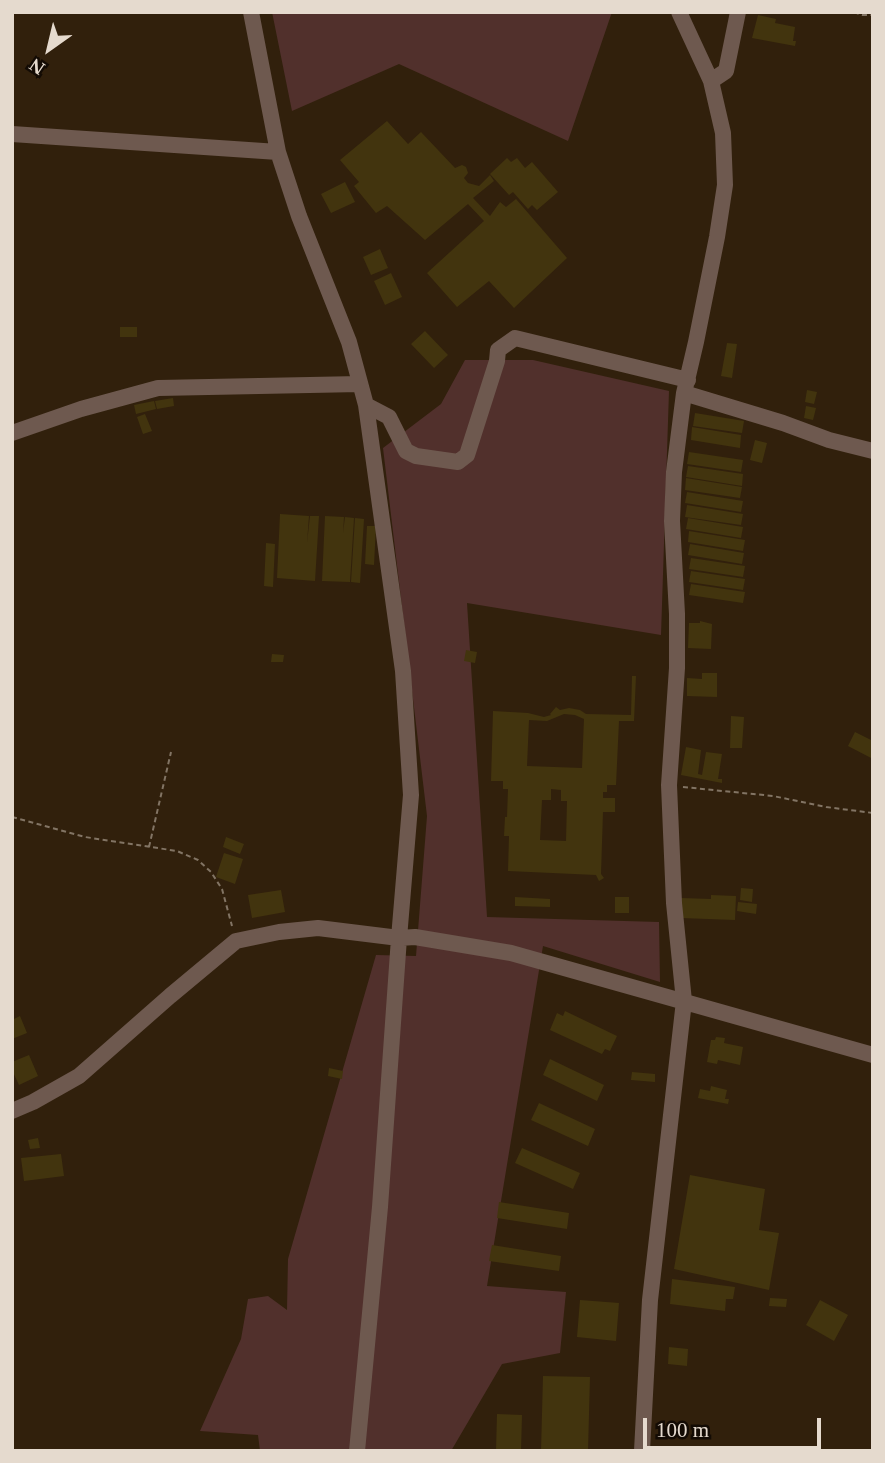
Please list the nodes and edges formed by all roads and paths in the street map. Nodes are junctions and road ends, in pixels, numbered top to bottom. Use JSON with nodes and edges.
{"nodes":[{"id":1,"x":251,"y":12,"type":"edge"},
{"id":2,"x":679,"y":12,"type":"edge"},
{"id":3,"x":738,"y":12,"type":"edge"},
{"id":4,"x":854,"y":12,"type":"edge"},
{"id":5,"x":873,"y":15,"type":"edge"},
{"id":6,"x":711,"y":81,"type":"junction"},
{"id":7,"x":12,"y":134,"type":"edge"},
{"id":8,"x":278,"y":152,"type":"junction"},
{"id":9,"x":360,"y":384,"type":"junction"},
{"id":10,"x":686,"y":387,"type":"junction"},
{"id":11,"x":366,"y":405,"type":"junction"},
{"id":12,"x":12,"y":433,"type":"edge"},
{"id":13,"x":873,"y":451,"type":"edge"},
{"id":14,"x":171,"y":752,"type":"dead end"},
{"id":15,"x":669,"y":785,"type":"junction"},
{"id":16,"x":873,"y":813,"type":"edge"},
{"id":17,"x":12,"y":817,"type":"edge"},
{"id":18,"x":149,"y":848,"type":"junction"},
{"id":19,"x":399,"y":938,"type":"junction"},
{"id":20,"x":236,"y":941,"type":"junction"},
{"id":21,"x":684,"y":1000,"type":"junction"},
{"id":22,"x":873,"y":1055,"type":"edge"},
{"id":23,"x":12,"y":1111,"type":"edge"},
{"id":24,"x":357,"y":1451,"type":"edge"},
{"id":25,"x":642,"y":1451,"type":"edge"}],
"edges":[{"from":1,"to":8,"type":"street"},
{"from":2,"to":6,"type":"street"},
{"from":3,"to":6,"type":"street"},
{"from":4,"to":5,"type":"path"},
{"from":6,"to":10,"type":"street"},
{"from":7,"to":8,"type":"street"},
{"from":8,"to":9,"type":"street"},
{"from":9,"to":11,"type":"street"},
{"from":9,"to":12,"type":"street"},
{"from":10,"to":11,"type":"street"},
{"from":10,"to":13,"type":"street"},
{"from":10,"to":15,"type":"street"},
{"from":11,"to":19,"type":"street"},
{"from":14,"to":18,"type":"path"},
{"from":15,"to":16,"type":"path"},
{"from":15,"to":21,"type":"street"},
{"from":17,"to":18,"type":"path"},
{"from":18,"to":20,"type":"path"},
{"from":19,"to":20,"type":"street"},
{"from":19,"to":21,"type":"street"},
{"from":19,"to":24,"type":"street"},
{"from":20,"to":23,"type":"street"},
{"from":21,"to":22,"type":"street"},
{"from":21,"to":25,"type":"street"}]}
